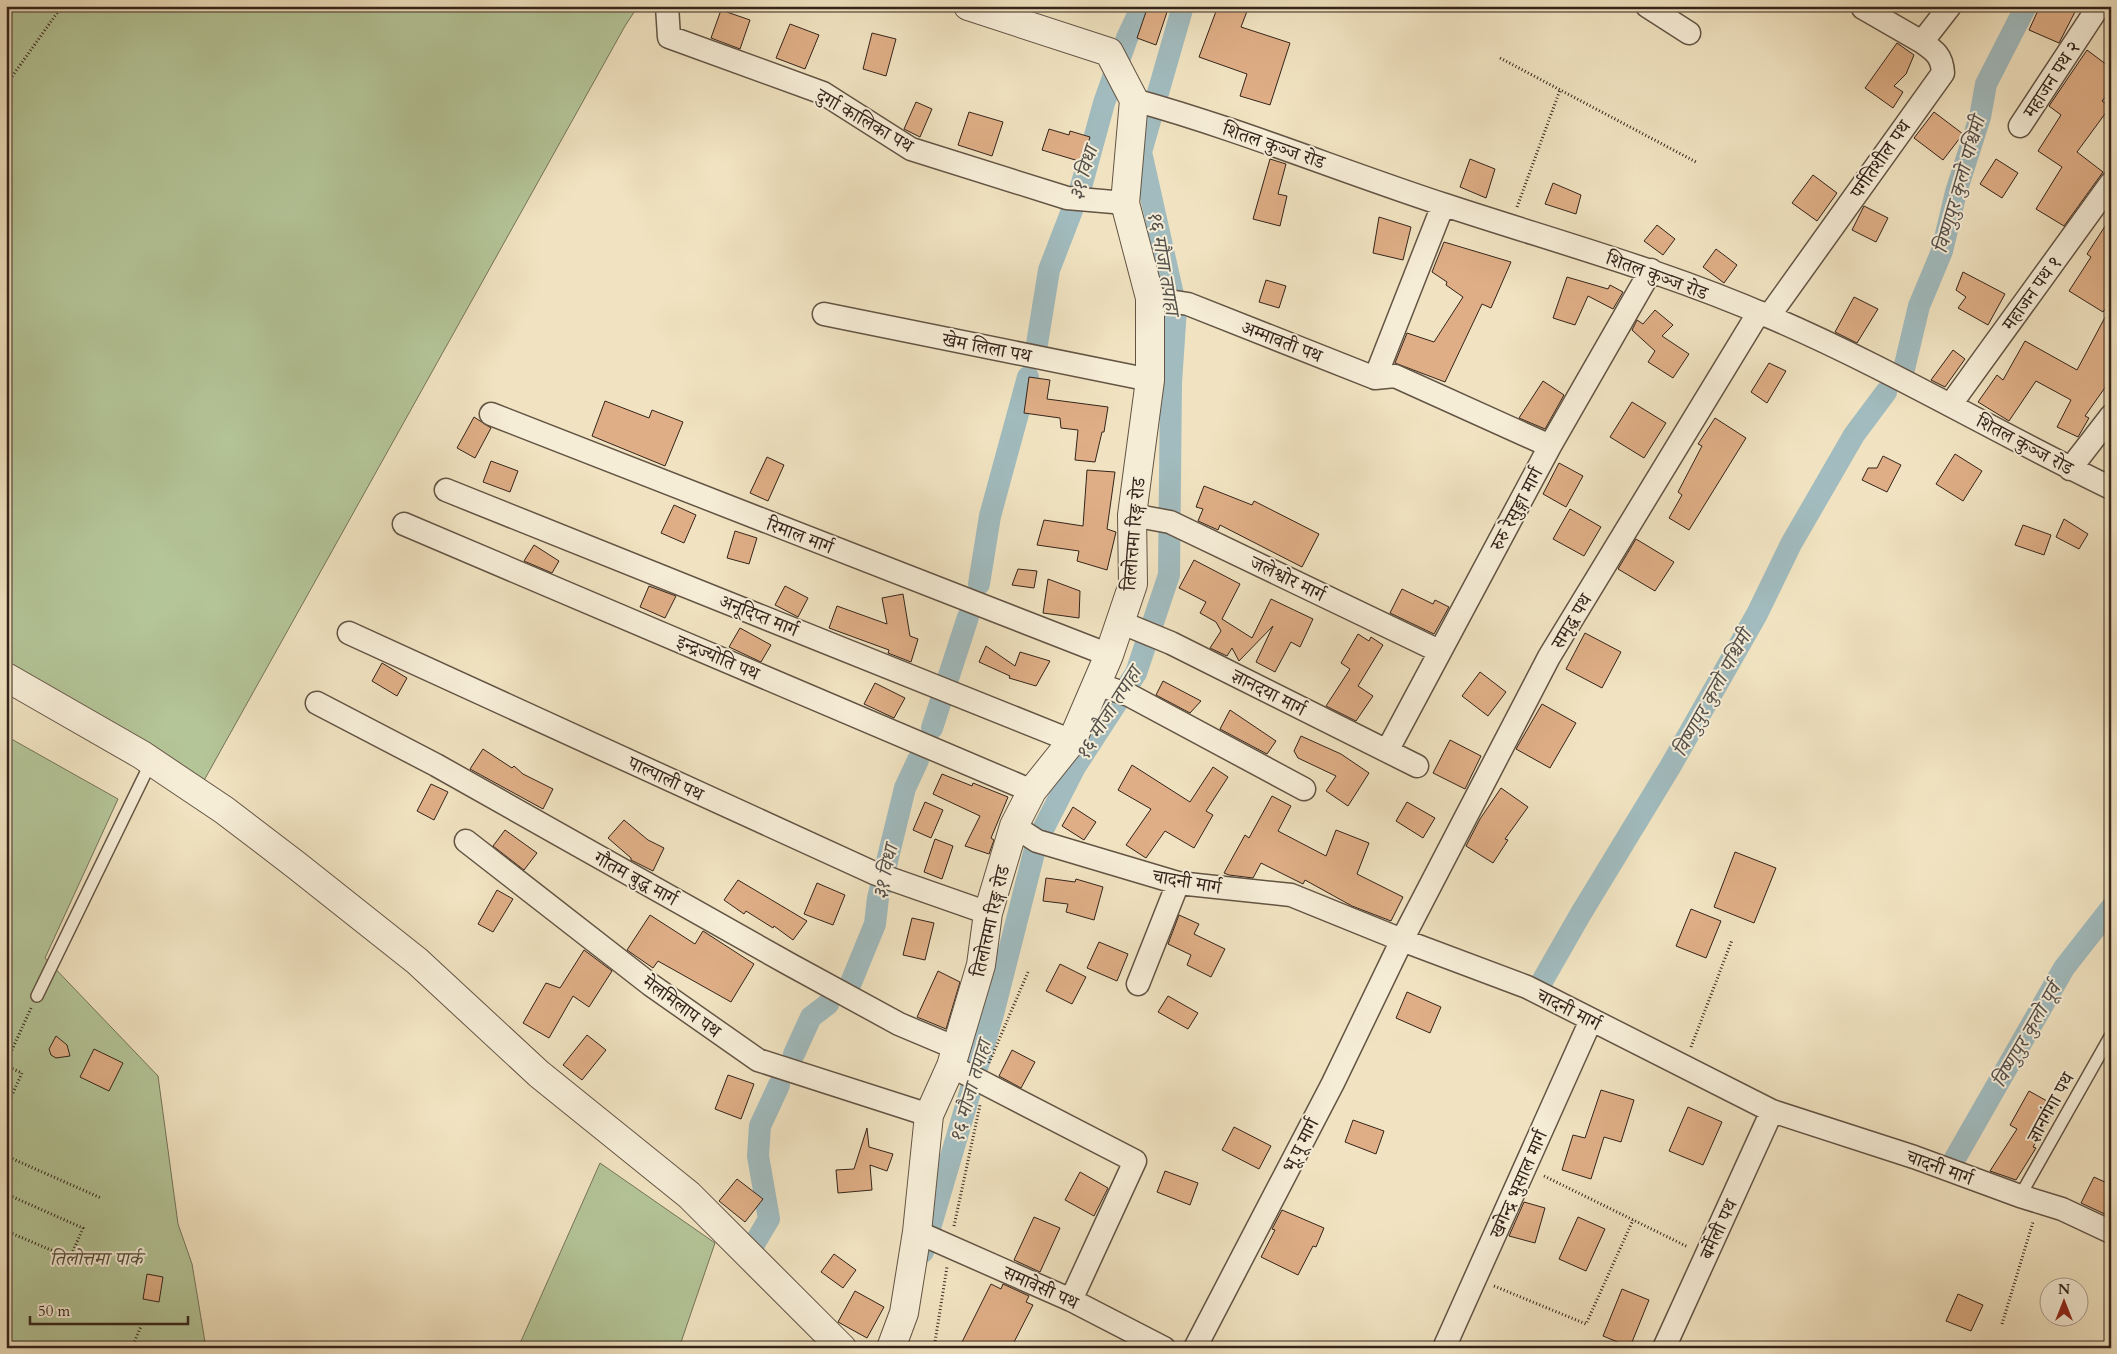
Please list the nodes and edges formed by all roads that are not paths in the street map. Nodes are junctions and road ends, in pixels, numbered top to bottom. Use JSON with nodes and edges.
{"nodes":[{"id":1,"x":667,"y":6,"type":"edge"},
{"id":2,"x":968,"y":6,"type":"edge"},
{"id":3,"x":1647,"y":6,"type":"edge"},
{"id":4,"x":1950,"y":6,"type":"edge"},
{"id":5,"x":2099,"y":6,"type":"edge"},
{"id":6,"x":1863,"y":8,"type":"dead end"},
{"id":7,"x":1689,"y":33,"type":"dead end"},
{"id":8,"x":1922,"y":42,"type":"junction"},
{"id":9,"x":1134,"y":99,"type":"junction"},
{"id":10,"x":2020,"y":126,"type":"dead end"},
{"id":11,"x":2111,"y":183,"type":"edge"},
{"id":12,"x":1124,"y":203,"type":"junction"},
{"id":13,"x":1443,"y":205,"type":"junction"},
{"id":14,"x":1651,"y":270,"type":"junction"},
{"id":15,"x":1150,"y":298,"type":"junction"},
{"id":16,"x":824,"y":314,"type":"dead end"},
{"id":17,"x":1764,"y":314,"type":"junction"},
{"id":18,"x":1375,"y":378,"type":"junction"},
{"id":19,"x":1150,"y":380,"type":"junction"},
{"id":20,"x":1951,"y":404,"type":"junction"},
{"id":21,"x":491,"y":414,"type":"dead end"},
{"id":22,"x":2111,"y":416,"type":"edge"},
{"id":23,"x":1550,"y":446,"type":"junction"},
{"id":24,"x":2070,"y":469,"type":"junction"},
{"id":25,"x":2111,"y":488,"type":"edge"},
{"id":26,"x":446,"y":490,"type":"dead end"},
{"id":27,"x":1132,"y":515,"type":"junction"},
{"id":28,"x":404,"y":524,"type":"dead end"},
{"id":29,"x":1120,"y":622,"type":"junction"},
{"id":30,"x":349,"y":633,"type":"dead end"},
{"id":31,"x":1440,"y":651,"type":"junction"},
{"id":32,"x":1109,"y":655,"type":"junction"},
{"id":33,"x":6,"y":677,"type":"edge"},
{"id":34,"x":1097,"y":684,"type":"junction"},
{"id":35,"x":317,"y":703,"type":"dead end"},
{"id":36,"x":1072,"y":741,"type":"junction"},
{"id":37,"x":1387,"y":751,"type":"junction"},
{"id":38,"x":152,"y":762,"type":"junction"},
{"id":39,"x":1416,"y":766,"type":"dead end"},
{"id":40,"x":1304,"y":789,"type":"dead end"},
{"id":41,"x":1032,"y":791,"type":"junction"},
{"id":42,"x":1014,"y":826,"type":"junction"},
{"id":43,"x":466,"y":841,"type":"dead end"},
{"id":44,"x":1178,"y":883,"type":"junction"},
{"id":45,"x":988,"y":913,"type":"junction"},
{"id":46,"x":1402,"y":940,"type":"junction"},
{"id":47,"x":1138,"y":984,"type":"dead end"},
{"id":48,"x":37,"y":996,"type":"road end"},
{"id":49,"x":1591,"y":1020,"type":"junction"},
{"id":50,"x":2111,"y":1035,"type":"edge"},
{"id":51,"x":954,"y":1057,"type":"junction"},
{"id":52,"x":1772,"y":1111,"type":"junction"},
{"id":53,"x":929,"y":1115,"type":"junction"},
{"id":54,"x":2030,"y":1199,"type":"junction"},
{"id":55,"x":917,"y":1232,"type":"junction"},
{"id":56,"x":2111,"y":1232,"type":"edge"},
{"id":57,"x":1071,"y":1300,"type":"junction"},
{"id":58,"x":842,"y":1348,"type":"edge"},
{"id":59,"x":891,"y":1348,"type":"edge"},
{"id":60,"x":1164,"y":1348,"type":"edge"},
{"id":61,"x":1195,"y":1348,"type":"edge"},
{"id":62,"x":1444,"y":1348,"type":"edge"},
{"id":63,"x":1664,"y":1348,"type":"edge"}],
"edges":[{"from":1,"to":12,"type":"street","name":"दुर्गा कालिका पथ"},
{"from":2,"to":9,"type":"street"},
{"from":3,"to":7,"type":"street"},
{"from":4,"to":8,"type":"street"},
{"from":5,"to":10,"type":"street","name":"महाजन पथ २"},
{"from":6,"to":8,"type":"street","name":"पर्गतिशील पथ"},
{"from":8,"to":17,"type":"street","name":"पर्गतिशील पथ"},
{"from":9,"to":12,"type":"street","name":"तिलोत्तमा रिङ्ग रोड"},
{"from":9,"to":13,"type":"street","name":"शितल कुञ्ज रोड"},
{"from":11,"to":20,"type":"street","name":"महाजन पथ १"},
{"from":12,"to":15,"type":"street","name":"तिलोत्तमा रिङ्ग रोड"},
{"from":13,"to":14,"type":"street","name":"शितल कुञ्ज रोड"},
{"from":13,"to":18,"type":"street"},
{"from":14,"to":17,"type":"street","name":"शितल कुञ्ज रोड"},
{"from":14,"to":23,"type":"street","name":"रुरु रेसुङ्गा मार्ग"},
{"from":15,"to":18,"type":"street","name":"अम्मावती पथ"},
{"from":15,"to":19,"type":"street","name":"तिलोत्तमा रिङ्ग रोड"},
{"from":16,"to":19,"type":"street","name":"खेम लिला पथ"},
{"from":17,"to":20,"type":"street","name":"शितल कुञ्ज रोड"},
{"from":17,"to":46,"type":"street","name":"समृद्ध पथ"},
{"from":18,"to":23,"type":"street","name":"अम्मावती पथ"},
{"from":19,"to":27,"type":"street","name":"तिलोत्तमा रिङ्ग रोड"},
{"from":20,"to":24,"type":"street","name":"शितल कुञ्ज रोड"},
{"from":21,"to":32,"type":"street","name":"रिमाल मार्ग"},
{"from":22,"to":24,"type":"street"},
{"from":23,"to":31,"type":"street","name":"रुरु रेसुङ्गा मार्ग"},
{"from":24,"to":25,"type":"street","name":"शितल कुञ्ज रोड"},
{"from":26,"to":36,"type":"street","name":"अनूदिप्त मार्ग"},
{"from":27,"to":29,"type":"street","name":"तिलोत्तमा रिङ्ग रोड"},
{"from":27,"to":31,"type":"street","name":"जलेश्वोर मार्ग"},
{"from":28,"to":41,"type":"street","name":"इन्द्रज्योति पथ"},
{"from":29,"to":32,"type":"street","name":"तिलोत्तमा रिङ्ग रोड"},
{"from":29,"to":37,"type":"street","name":"ज्ञानदया मार्ग"},
{"from":30,"to":45,"type":"street","name":"पाल्पाली पथ"},
{"from":31,"to":37,"type":"street","name":"रुरु रेसुङ्गा मार्ग"},
{"from":32,"to":34,"type":"street","name":"तिलोत्तमा रिङ्ग रोड"},
{"from":33,"to":38,"type":"street"},
{"from":34,"to":36,"type":"street","name":"तिलोत्तमा रिङ्ग रोड"},
{"from":34,"to":40,"type":"street"},
{"from":35,"to":51,"type":"street","name":"गौतम बुद्ध मार्ग"},
{"from":36,"to":41,"type":"street","name":"तिलोत्तमा रिङ्ग रोड"},
{"from":37,"to":39,"type":"street","name":"ज्ञानदया मार्ग"},
{"from":38,"to":48,"type":"lane"},
{"from":38,"to":58,"type":"street"},
{"from":41,"to":42,"type":"street","name":"तिलोत्तमा रिङ्ग रोड"},
{"from":42,"to":44,"type":"street","name":"चादनी मार्ग"},
{"from":42,"to":45,"type":"street","name":"तिलोत्तमा रिङ्ग रोड"},
{"from":43,"to":53,"type":"street","name":"मेलमिलाप पथ"},
{"from":44,"to":46,"type":"street","name":"चादनी मार्ग"},
{"from":44,"to":47,"type":"street"},
{"from":45,"to":51,"type":"street","name":"तिलोत्तमा रिङ्ग रोड"},
{"from":46,"to":49,"type":"street","name":"चादनी मार्ग"},
{"from":46,"to":61,"type":"street","name":"भू.पू मार्ग"},
{"from":49,"to":52,"type":"street","name":"चादनी मार्ग"},
{"from":49,"to":62,"type":"street","name":"खगेन्द्र भुसाल मार्ग"},
{"from":50,"to":54,"type":"lane","name":"ज्ञानगंगा पथ"},
{"from":51,"to":53,"type":"street","name":"तिलोत्तमा रिङ्ग रोड"},
{"from":51,"to":57,"type":"street","name":"गौतम बुद्ध मार्ग"},
{"from":52,"to":54,"type":"street","name":"चादनी मार्ग"},
{"from":52,"to":63,"type":"street","name":"बर्मेली पथ"},
{"from":53,"to":55,"type":"street","name":"तिलोत्तमा रिङ्ग रोड"},
{"from":54,"to":56,"type":"street","name":"चादनी मार्ग"},
{"from":55,"to":57,"type":"street","name":"समावेसी पथ"},
{"from":55,"to":59,"type":"street","name":"तिलोत्तमा रिङ्ग रोड"},
{"from":57,"to":60,"type":"street","name":"समावेसी पथ"}]}
